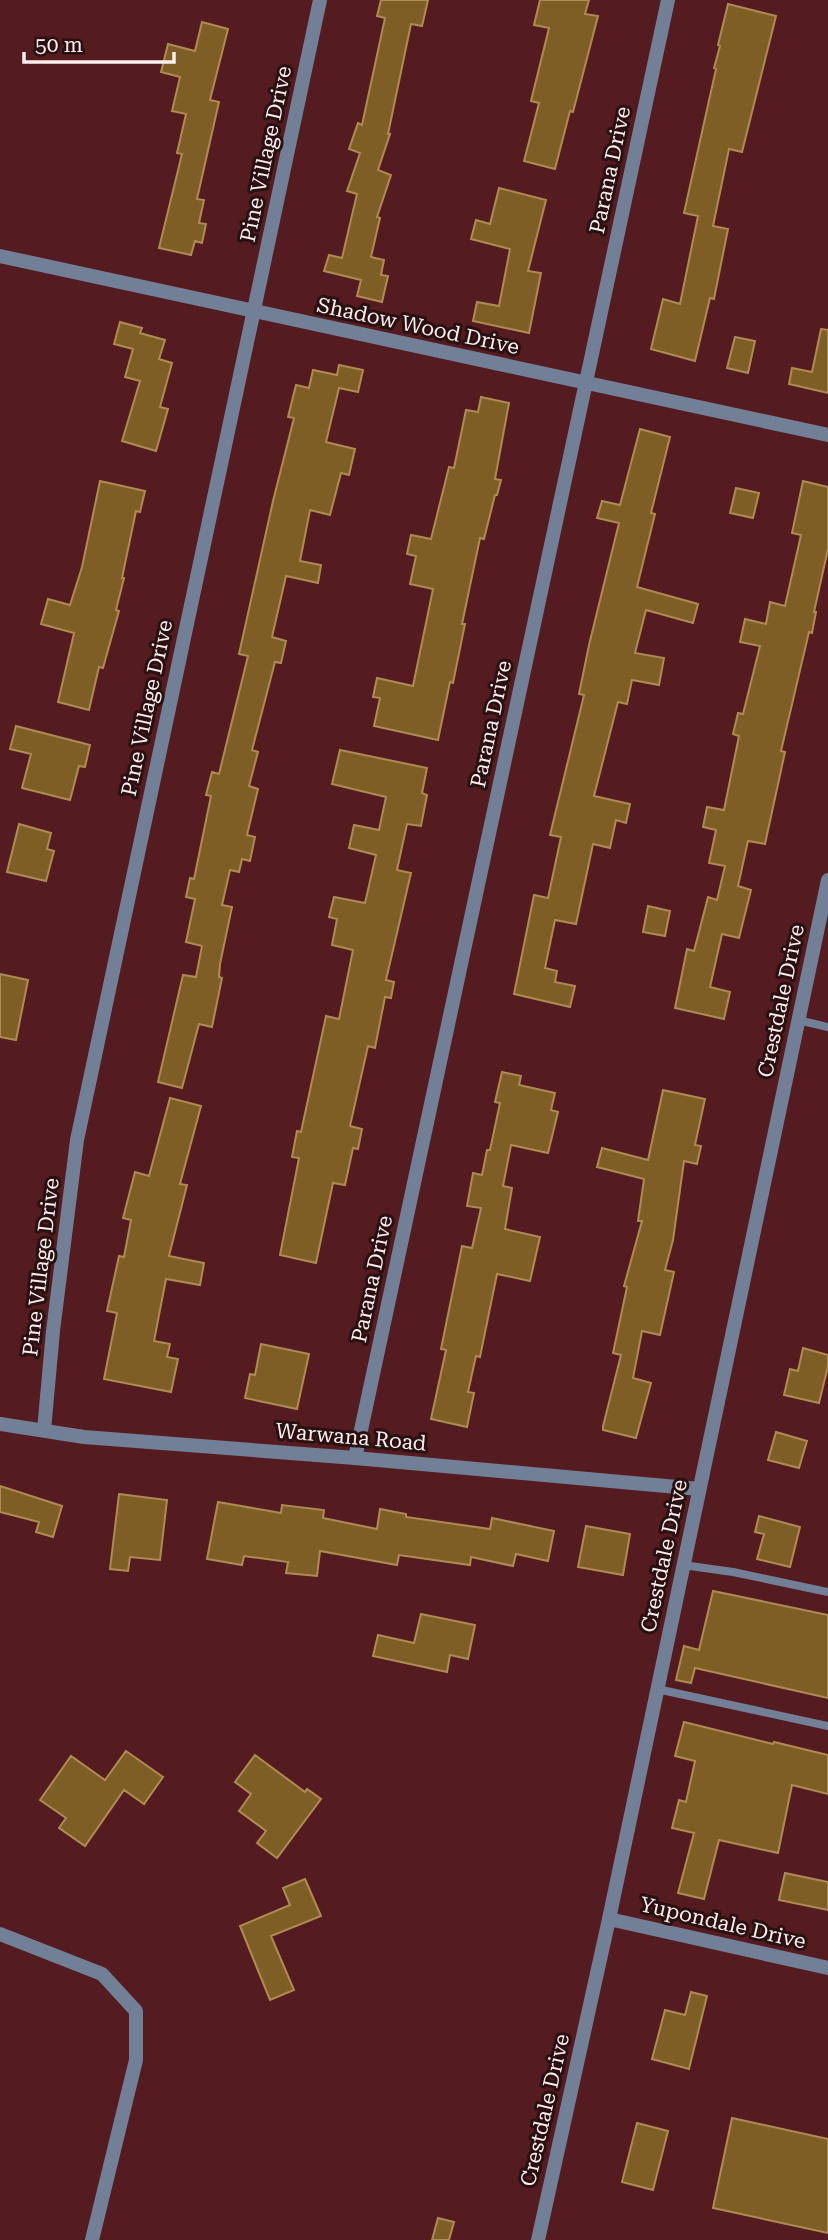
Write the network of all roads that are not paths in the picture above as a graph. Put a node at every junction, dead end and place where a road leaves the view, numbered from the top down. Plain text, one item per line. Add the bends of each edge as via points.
1 (320, 0) edge
2 (668, 0) edge
3 (0, 256) edge
4 (253, 311) junction
5 (586, 384) junction
6 (828, 435) edge
7 (828, 880) edge
8 (798, 1020) junction
9 (828, 1027) edge
10 (0, 1424) edge
11 (44, 1430) junction
12 (355, 1458) junction
13 (699, 1489) junction
14 (683, 1565) junction
15 (828, 1592) edge
16 (657, 1689) junction
17 (828, 1726) edge
18 (609, 1919) junction
19 (0, 1934) edge
20 (828, 1968) edge
21 (92, 2240) edge
22 (538, 2240) edge

1 - 4 street, Pine Village Drive
2 - 5 street, Parana Drive
3 - 4 street, Shadow Wood Drive
4 - 5 street, Shadow Wood Drive
4 - 11 street, Pine Village Drive via 77,1140
5 - 6 street, Shadow Wood Drive
5 - 12 street, Parana Drive
7 - 8 street, Crestdale Drive
8 - 9 lane
8 - 13 street, Crestdale Drive
10 - 11 street, Warwana Road
11 - 12 street, Warwana Road
12 - 13 street, Warwana Road
13 - 14 street, Crestdale Drive
14 - 15 lane
14 - 16 street, Crestdale Drive
16 - 17 lane
16 - 18 street, Crestdale Drive
18 - 20 street, Yupondale Drive
18 - 22 street, Crestdale Drive
19 - 21 street via 102,1974 136,2011 136,2060

